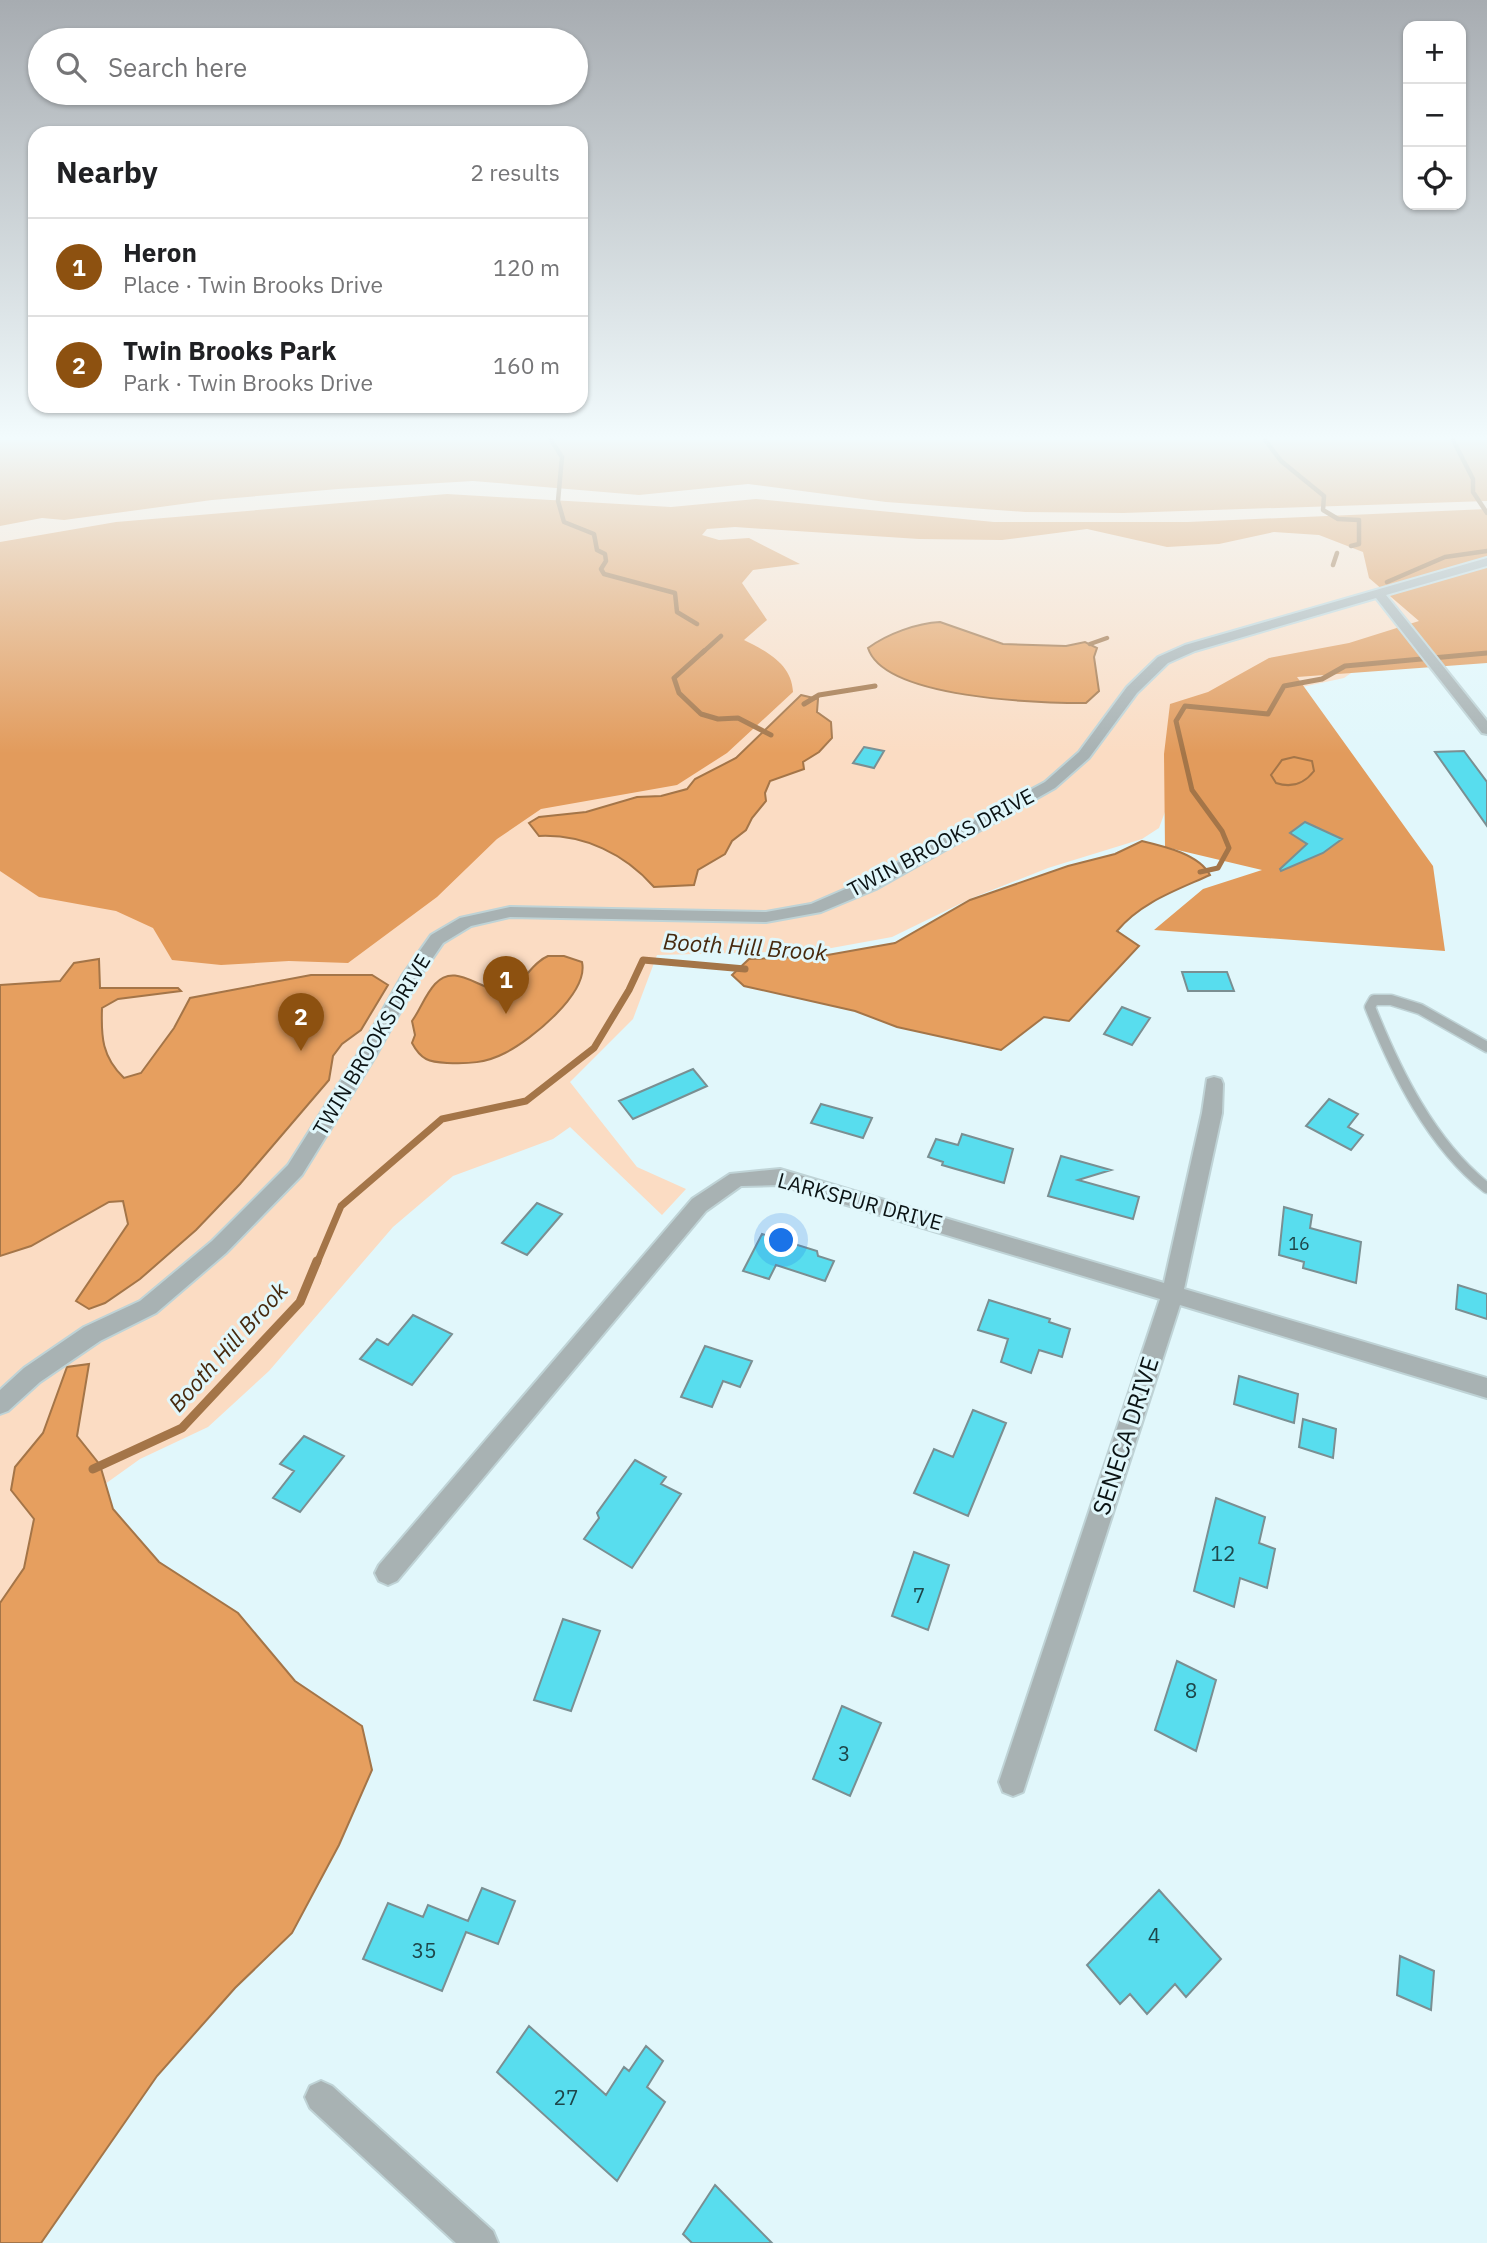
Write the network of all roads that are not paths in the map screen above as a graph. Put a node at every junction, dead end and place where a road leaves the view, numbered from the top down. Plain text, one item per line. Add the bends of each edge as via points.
1 (1487, 562) edge
2 (1380, 595) junction
3 (1487, 730) edge
4 (1487, 1047) edge
5 (1214, 1084) dead end
6 (1487, 1188) edge
7 (1173, 1292) junction
8 (1487, 1388) edge
9 (0, 1404) edge
10 (388, 1573) dead end
11 (1013, 1782) dead end
12 (321, 2096) dead end
13 (481, 2243) edge

1 - 2 street, TWIN BROOKS DRIVE
2 - 3 street
2 - 9 street, TWIN BROOKS DRIVE via 1214,641 1163,660 1132,690 1084,755 1051,785 870,886 815,908 766,917 510,912 466,922 438,939 411,976 295,1170 219,1247 148,1307 92,1334 32,1375
4 - 6 lane via 1407,1003 1374,1000 1370,1007 1392,1060 1418,1104 1462,1165
5 - 7 street, SENECA DRIVE via 1212,1113
7 - 8 street, LARKSPUR DRIVE
7 - 10 street, LARKSPUR DRIVE via 780,1177 737,1179 699,1205
7 - 11 street, SENECA DRIVE
12 - 13 street

